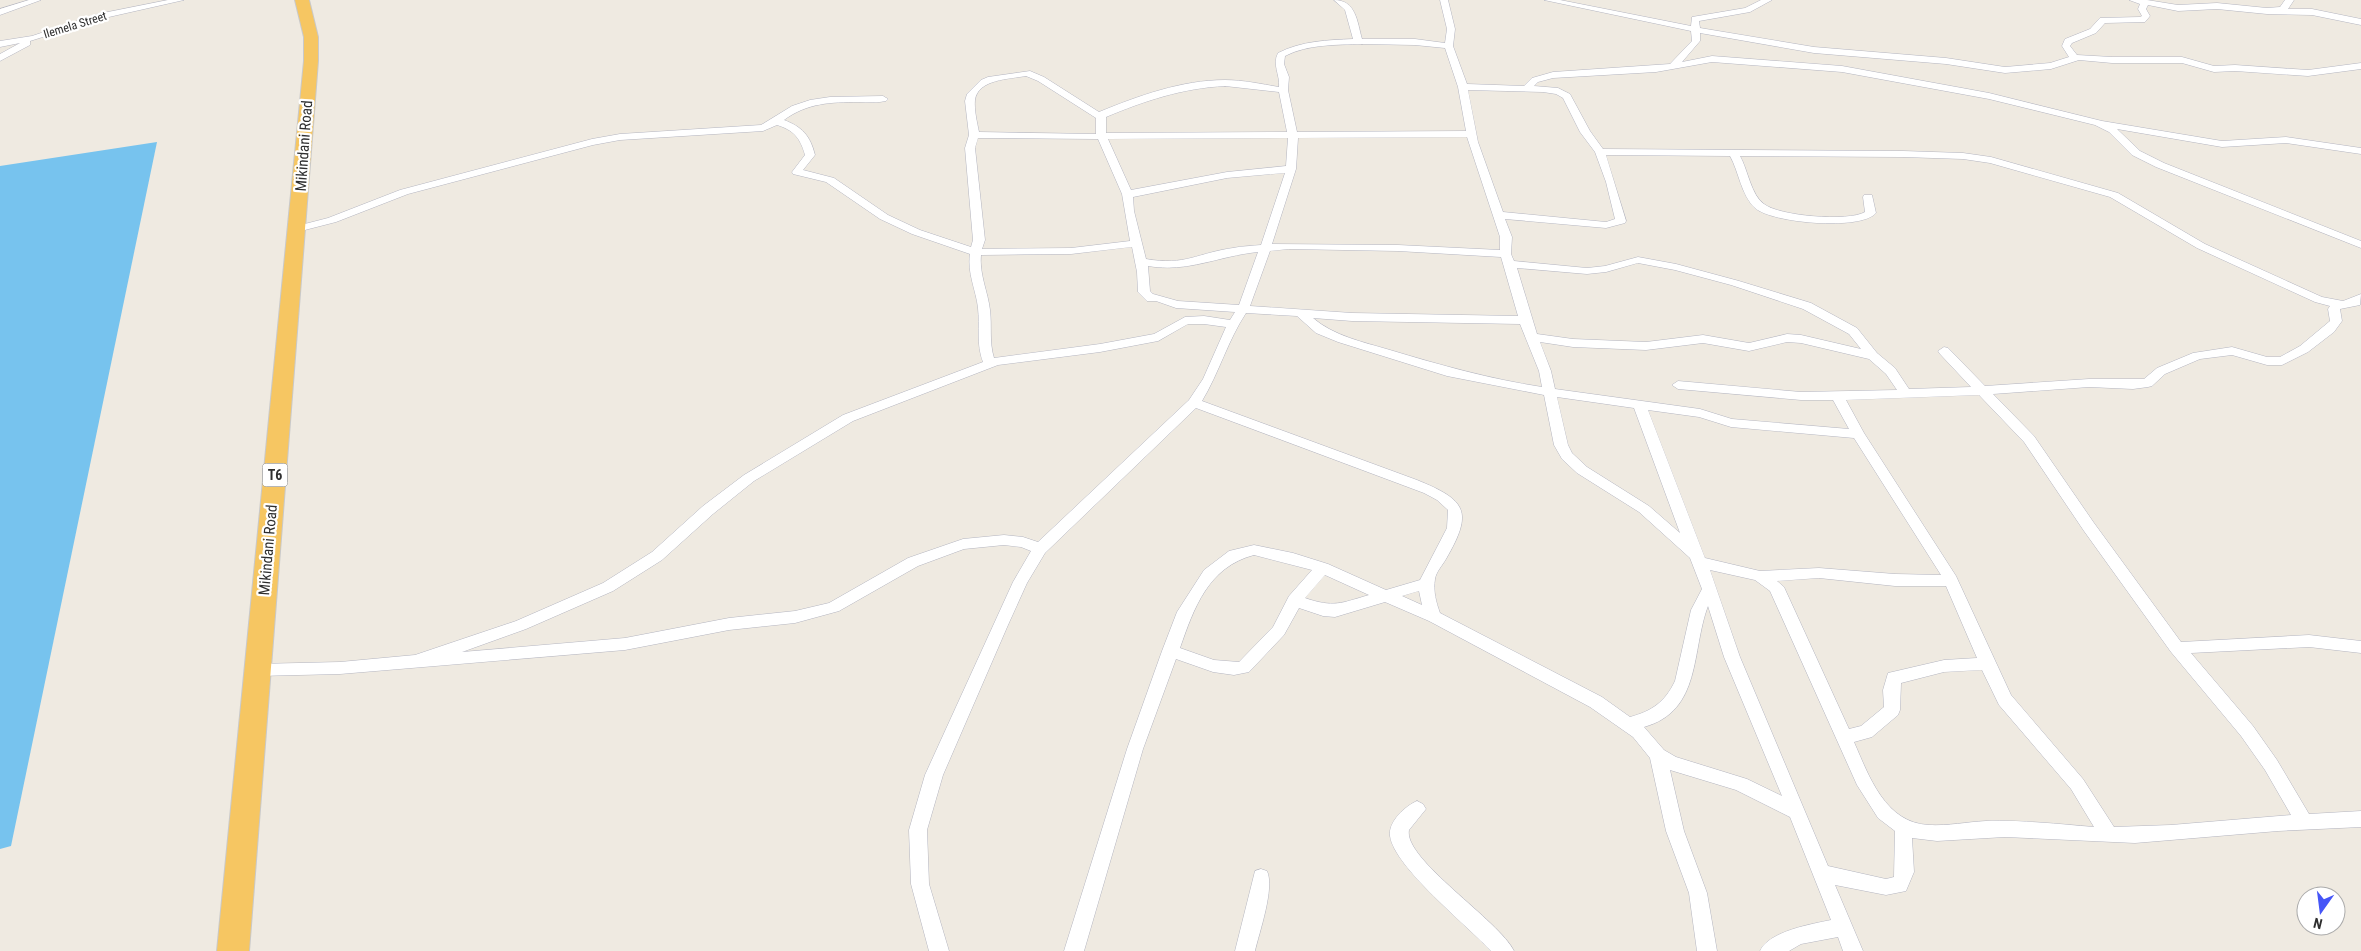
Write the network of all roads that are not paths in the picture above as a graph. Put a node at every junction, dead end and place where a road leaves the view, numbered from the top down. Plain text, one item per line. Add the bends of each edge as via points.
1 (37, 0) edge
2 (180, 0) edge
3 (302, 0) edge
4 (1338, 0) edge
5 (1444, 0) edge
6 (1548, 0) edge
7 (1768, 0) edge
8 (2133, 0) edge
9 (2274, 0) edge
10 (2145, 3) junction
11 (2159, 3) edge
12 (2285, 5) edge
13 (0, 12) edge
14 (2361, 22) edge
15 (1694, 29) junction
16 (34, 38) junction
17 (1358, 41) junction
18 (0, 44) edge
19 (1449, 46) junction
20 (2074, 57) junction
21 (0, 58) edge
22 (1674, 65) junction
23 (2361, 66) edge
24 (1463, 87) junction
25 (1526, 89) junction
26 (1282, 90) junction
27 (883, 99) dead end
28 (1100, 117) junction
29 (777, 122) junction
30 (2098, 123) junction
31 (1471, 134) junction
32 (974, 135) junction
33 (1293, 135) junction
34 (1102, 137) junction
35 (2361, 151) edge
36 (1600, 152) junction
37 (1734, 154) junction
38 (1291, 168) junction
39 (1128, 195) junction
40 (1868, 198) dead end
41 (1499, 216) junction
42 (297, 229) junction
43 (1138, 243) junction
44 (2361, 244) edge
45 (1264, 249) junction
46 (974, 252) junction
47 (1507, 259) junction
48 (1141, 262) junction
49 (2361, 298) edge
50 (2337, 305) junction
51 (1243, 309) junction
52 (1301, 314) junction
53 (1525, 320) junction
54 (1233, 324) junction
55 (1532, 337) junction
56 (1944, 351) dead end
57 (1873, 356) junction
58 (990, 363) junction
59 (1678, 385) dead end
60 (1984, 391) junction
61 (1549, 392) junction
62 (1906, 394) junction
63 (1837, 396) junction
64 (1194, 403) junction
65 (1640, 406) junction
66 (1858, 434) junction
67 (1040, 548) junction
68 (1698, 558) junction
69 (1323, 568) junction
70 (1759, 576) junction
71 (1951, 581) junction
72 (1426, 583) junction
73 (1710, 589) junction
74 (1384, 596) junction
75 (1294, 600) junction
76 (1434, 617) junction
77 (2361, 646) edge
78 (2177, 648) junction
79 (1170, 651) junction
80 (414, 662) junction
81 (1987, 664) junction
82 (257, 670) junction
83 (1629, 724) junction
84 (1845, 737) junction
85 (1658, 755) junction
86 (1417, 809) dead end
87 (1795, 811) junction
88 (2361, 820) edge
89 (2304, 823) junction
90 (1904, 827) junction
91 (2109, 835) junction
92 (1820, 873) junction
93 (1261, 877) dead end
94 (1842, 927) junction
95 (233, 951) edge
96 (939, 951) edge
97 (1074, 951) edge
98 (1245, 951) edge
99 (1504, 951) edge
100 (1708, 951) edge
101 (1770, 951) edge
102 (1852, 951) edge

1 - 13 street
2 - 16 street, Ilemela Street via 98,17
3 - 42 highway, Mikindani Road / T6 via 311,37 311,61
4 - 17 street via 1349,9
5 - 19 street via 1450,29
6 - 15 street
7 - 15 street via 1747,10 1700,17 1694,22
8 - 10 street
9 - 12 street
10 - 11 street
10 - 20 street via 2142,8 2146,16 2142,20 2103,20 2093,31 2068,41 2066,46
11 - 12 street via 2178,8
12 - 14 street
15 - 20 street via 1831,53 1938,60 2005,70 2052,66
15 - 22 street via 1694,44
16 - 18 street, Ilemela Street
16 - 21 street
17 - 19 street via 1426,42
17 - 26 street via 1285,50 1280,64 1284,77
19 - 24 street
20 - 23 street via 2182,60 2214,69 2308,73
22 - 25 street via 1553,76 1535,80
22 - 30 street via 1729,60 1851,70 1983,95
24 - 25 street
24 - 31 street
25 - 36 street via 1555,90 1567,96 1584,132
26 - 28 street via 1224,83 1195,86 1130,104
26 - 33 street
27 - 29 street via 815,102 794,108
28 - 32 street via 1041,79 1022,73 988,80 972,94
28 - 34 street
29 - 42 street via 763,128 620,136 592,142 404,192 332,220
29 - 46 street via 796,128 794,130 800,132 807,144 810,155 797,172 830,180 884,217
30 - 35 street via 2222,144 2280,140
30 - 44 street via 2112,130 2136,153 2160,165
31 - 33 street
31 - 41 street
32 - 34 street
32 - 46 street via 970,148 979,240
33 - 34 street
33 - 38 street
34 - 39 street
36 - 37 street
36 - 41 street via 1620,222 1606,225
37 - 40 street via 1758,206 1768,212 1822,219 1863,219 1871,213
37 - 50 street via 1904,154 1991,160 2114,195 2200,246
38 - 39 street via 1227,175 1139,190
38 - 45 street
39 - 43 street via 1128,210
41 - 47 street via 1507,244
42 - 82 highway, Mikindani Road / T6
43 - 46 street via 1062,252
43 - 48 street
45 - 47 street via 1289,246 1398,248
45 - 48 street via 1220,254 1176,266
45 - 51 street
46 - 58 street via 983,306 984,347
47 - 53 street
47 - 57 street via 1587,271 1642,260 1676,267 1807,306 1854,332
48 - 51 street via 1144,292 1151,299 1156,297 1176,304
49 - 50 street
50 - 60 street via 2334,309 2336,321 2330,329 2293,357 2282,361 2220,352 2189,358 2140,385 2090,383
51 - 52 street
51 - 54 street
52 - 53 street
52 - 61 street via 1312,325 1331,335 1410,362
53 - 55 street
54 - 58 street via 1185,321 1158,338
54 - 64 street via 1209,379
55 - 57 street via 1573,343 1646,346 1703,339 1749,347 1794,338
55 - 61 street
56 - 60 street
57 - 62 street via 1890,371
58 - 80 street via 840,423 749,478 657,556 608,587 521,625
59 - 63 street
60 - 62 street
60 - 78 street via 2037,450
61 - 65 street
61 - 68 street via 1558,434 1567,456 1582,470 1644,509
62 - 63 street
63 - 66 street
64 - 67 street
64 - 72 street via 1412,483 1445,500 1456,510 1456,521
65 - 66 street via 1700,413 1731,423
65 - 68 street
66 - 71 street
67 - 80 street via 1004,540 963,544 913,562 834,607 795,617 729,624 625,644
67 - 96 street via 1020,582 984,660 924,802 917,857 920,884
68 - 70 street
68 - 73 street
69 - 74 street
69 - 75 street
69 - 79 street via 1266,551 1234,555 1209,574 1199,587
70 - 71 street via 1819,573
70 - 84 street via 1776,587
71 - 81 street
72 - 74 street
72 - 76 street via 1427,600
73 - 83 street via 1699,609 1676,698 1655,717
73 - 87 street via 1732,657
74 - 75 street via 1335,611
74 - 76 street
75 - 79 street via 1279,631 1243,668 1213,666
76 - 83 street via 1587,697
77 - 78 street via 2309,640
78 - 89 street via 2247,731
79 - 97 street via 1132,758
80 - 82 street
81 - 84 street via 1944,666 1894,678 1892,710 1866,732
81 - 91 street via 2005,700 2077,784
82 - 95 highway, Mikindani Road / T6
83 - 85 street
84 - 90 street via 1858,771 1879,810
85 - 87 street via 1671,763 1740,784
85 - 100 street via 1675,831 1698,892
86 - 99 street via 1401,826 1399,838 1404,849 1415,864
87 - 92 street
88 - 89 street
89 - 91 street
90 - 91 street via 1928,834 1988,828
90 - 92 street via 1902,841 1906,873 1900,885 1886,887
92 - 94 street
93 - 98 street
94 - 101 street via 1798,936
94 - 102 street

